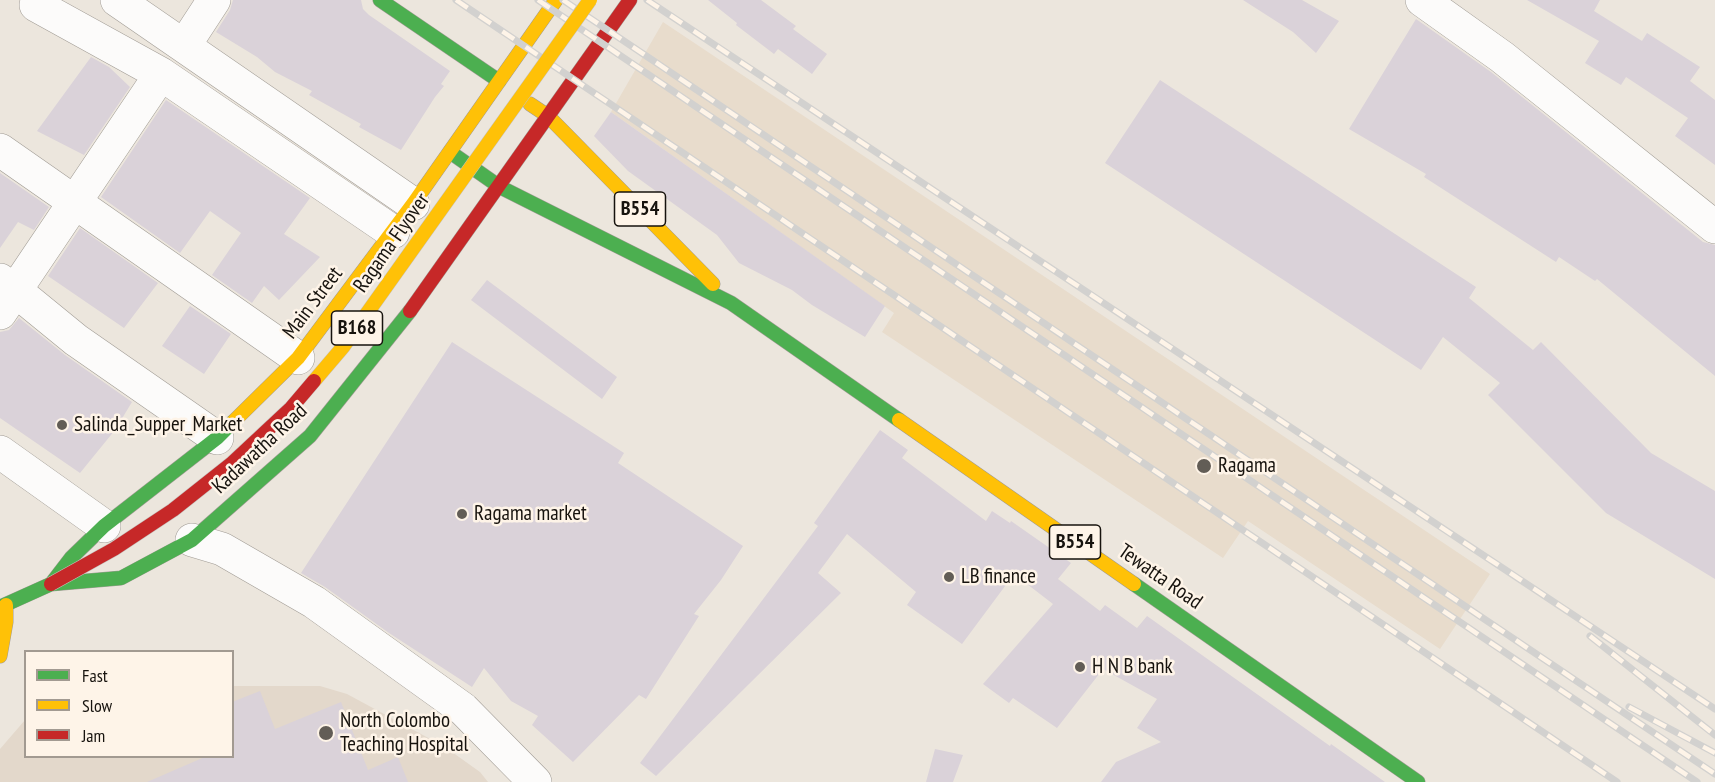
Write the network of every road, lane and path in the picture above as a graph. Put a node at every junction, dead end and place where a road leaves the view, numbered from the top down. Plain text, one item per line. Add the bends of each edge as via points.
1 (117, 0) edge
2 (214, 0) edge
3 (380, 0) edge
4 (556, 0) edge
5 (590, 0) edge
6 (630, 0) edge
7 (1422, 0) edge
8 (36, 5) dead end
9 (184, 46) junction
10 (161, 74) junction
11 (499, 81) junction
12 (548, 116) junction
13 (0, 150) edge
14 (450, 152) junction
15 (500, 187) junction
16 (76, 203) junction
17 (413, 204) junction
18 (1715, 227) edge
19 (393, 232) junction
20 (5, 295) edge
21 (731, 303) junction
22 (298, 358) junction
23 (217, 438) junction
24 (0, 452) edge
25 (104, 526) junction
26 (192, 540) junction
27 (51, 584) junction
28 (3, 606) edge
29 (0, 656) edge
30 (535, 782) edge
31 (1418, 782) edge

1 - 9 street
2 - 9 street
3 - 11 main road, Tewatta Road
4 - 11 main road, Main Street / B168
5 - 27 main road, Ragama Flyover / B168, bridge via 344,347 291,408 231,464 173,510
6 - 12 main road, B168
7 - 18 street via 1502,57
8 - 10 street
9 - 17 street
10 - 16 street
10 - 19 street
11 - 12 main road, Tewatta Road
11 - 14 main road, Main Street / B168
12 - 15 main road, Kadawatha Road / B168
12 - 21 main road, Tewatta Road / B554
13 - 16 street
14 - 15 main road, Tewatta Road
14 - 17 main road, Main Street / B168
15 - 21 main road, Tewatta Road / B554
15 - 26 main road, Kadawatha Road / B168 via 418,302 310,436
16 - 20 street
16 - 22 street
17 - 19 main road, Main Street / B168
19 - 22 main road, Main Street / B168
20 - 23 street
21 - 31 main road, Tewatta Road / B554
22 - 23 main road, Main Street / B168
23 - 25 main road, Main Street / B168
24 - 25 street
25 - 27 main road, Main Street / B168 via 70,558
26 - 27 main road, Kadawatha Road / B168 via 121,578
26 - 30 street via 222,549 314,602 463,709
27 - 28 main road, B168
28 - 29 main road via 6,622

